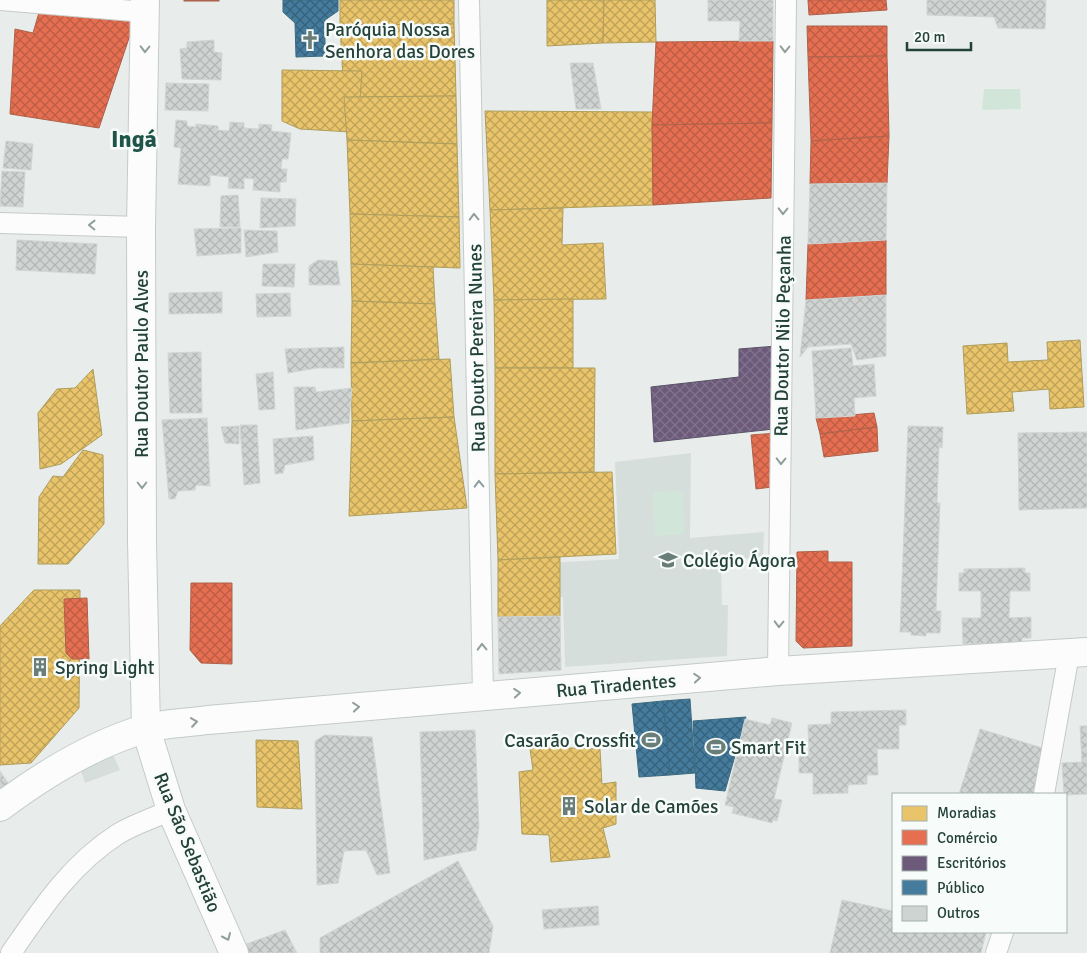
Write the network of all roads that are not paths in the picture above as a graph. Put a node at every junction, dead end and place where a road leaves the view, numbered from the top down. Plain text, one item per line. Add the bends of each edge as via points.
1 (0, 0) edge
2 (469, 0) edge
3 (786, 0) edge
4 (145, 6) edge
5 (0, 223) edge
6 (141, 227) junction
7 (1078, 653) edge
8 (778, 671) junction
9 (484, 696) junction
10 (146, 729) junction
11 (1044, 793) edge
12 (0, 807) edge
13 (170, 810) junction
14 (1003, 933) edge
15 (11, 953) edge
16 (234, 953) edge
17 (996, 953) edge

1 - 4 street
9 -> 2 street, Rua Doutor Pereira Nunes
3 -> 8 street, Rua Doutor Nilo Peçanha
4 -> 6 main road, Rua Doutor Paulo Alves
6 -> 5 street
6 -> 10 main road, Rua Doutor Paulo Alves
7 - 8 main road, Rua Tiradentes
7 - 11 street
9 -> 8 main road, Rua Tiradentes
10 -> 9 main road, Rua Tiradentes via 208,720
10 - 12 main road, Rua Tiradentes via 100,745 44,775
10 - 13 main road, Rua São Sebastião
13 - 15 street via 119,833 95,851 55,890
13 -> 16 main road, Rua São Sebastião
14 - 17 street

